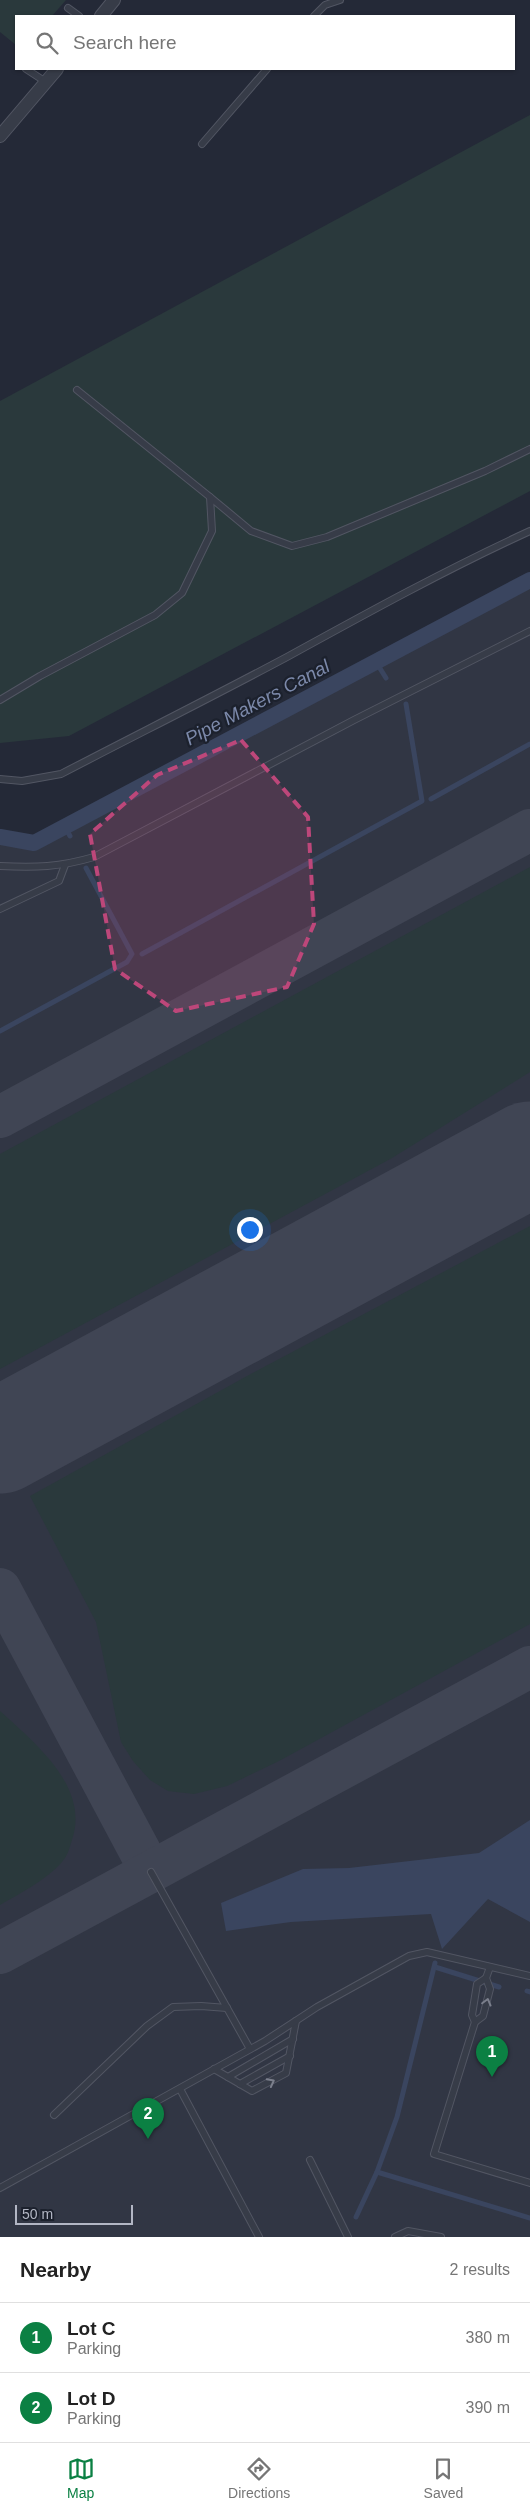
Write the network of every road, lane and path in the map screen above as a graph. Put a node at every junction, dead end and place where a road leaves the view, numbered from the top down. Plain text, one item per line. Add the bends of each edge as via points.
1 (114, 0) edge
2 (340, 0) edge
3 (68, 8) dead end
4 (78, 15) edge
5 (102, 15) edge
6 (315, 15) edge
7 (28, 70) edge
8 (56, 70) edge
9 (266, 70) edge
10 (46, 82) junction
11 (0, 136) edge
12 (202, 144) dead end
13 (77, 390) dead end
14 (530, 450) edge
15 (210, 496) junction
16 (530, 531) edge
17 (530, 631) edge
18 (0, 700) edge
19 (0, 779) edge
20 (65, 865) junction
21 (0, 866) edge
22 (0, 909) edge
23 (151, 1872) dead end
24 (490, 1967) junction
25 (530, 1976) edge
26 (486, 1978) junction
27 (227, 2008) junction
28 (296, 2022) junction
29 (475, 2022) junction
30 (293, 2039) junction
31 (250, 2049) junction
32 (290, 2056) junction
33 (214, 2069) junction
34 (228, 2077) junction
35 (240, 2084) junction
36 (180, 2089) junction
37 (54, 2116) dead end
38 (310, 2160) dead end
39 (530, 2184) edge
40 (0, 2188) edge
41 (259, 2237) edge
42 (348, 2237) edge
43 (395, 2237) edge
44 (441, 2237) edge

1 - 5 street
2 - 6 lane via 325,5
3 - 4 lane
7 - 10 lane
8 - 10 street
9 - 12 lane
10 - 11 street
13 - 15 lane
14 - 15 lane via 328,537 292,546 251,531
15 - 18 lane via 212,531 182,592 155,615
16 - 19 lane via 375,607 61,774 22,781
17 - 20 lane via 94,857
20 - 21 lane via 42,868
20 - 22 lane via 59,881
23 - 27 lane
24 - 25 lane
24 - 26 lane
24 - 28 lane via 426,1952 408,1956
29 -> 26 lane via 483,2016 490,1989
26 - 29 lane via 477,1984 472,2015
27 - 31 lane
27 - 37 lane via 173,2007 147,2026
28 - 30 lane
28 - 31 lane
29 - 39 lane via 434,2154
30 - 32 lane
30 - 34 lane
31 - 33 lane
32 - 35 lane
35 -> 32 lane via 252,2091 271,2082 286,2073
33 - 34 lane
33 - 36 lane
34 - 35 lane
36 - 40 lane
36 - 41 lane
38 - 42 lane
43 - 44 lane via 408,2231

